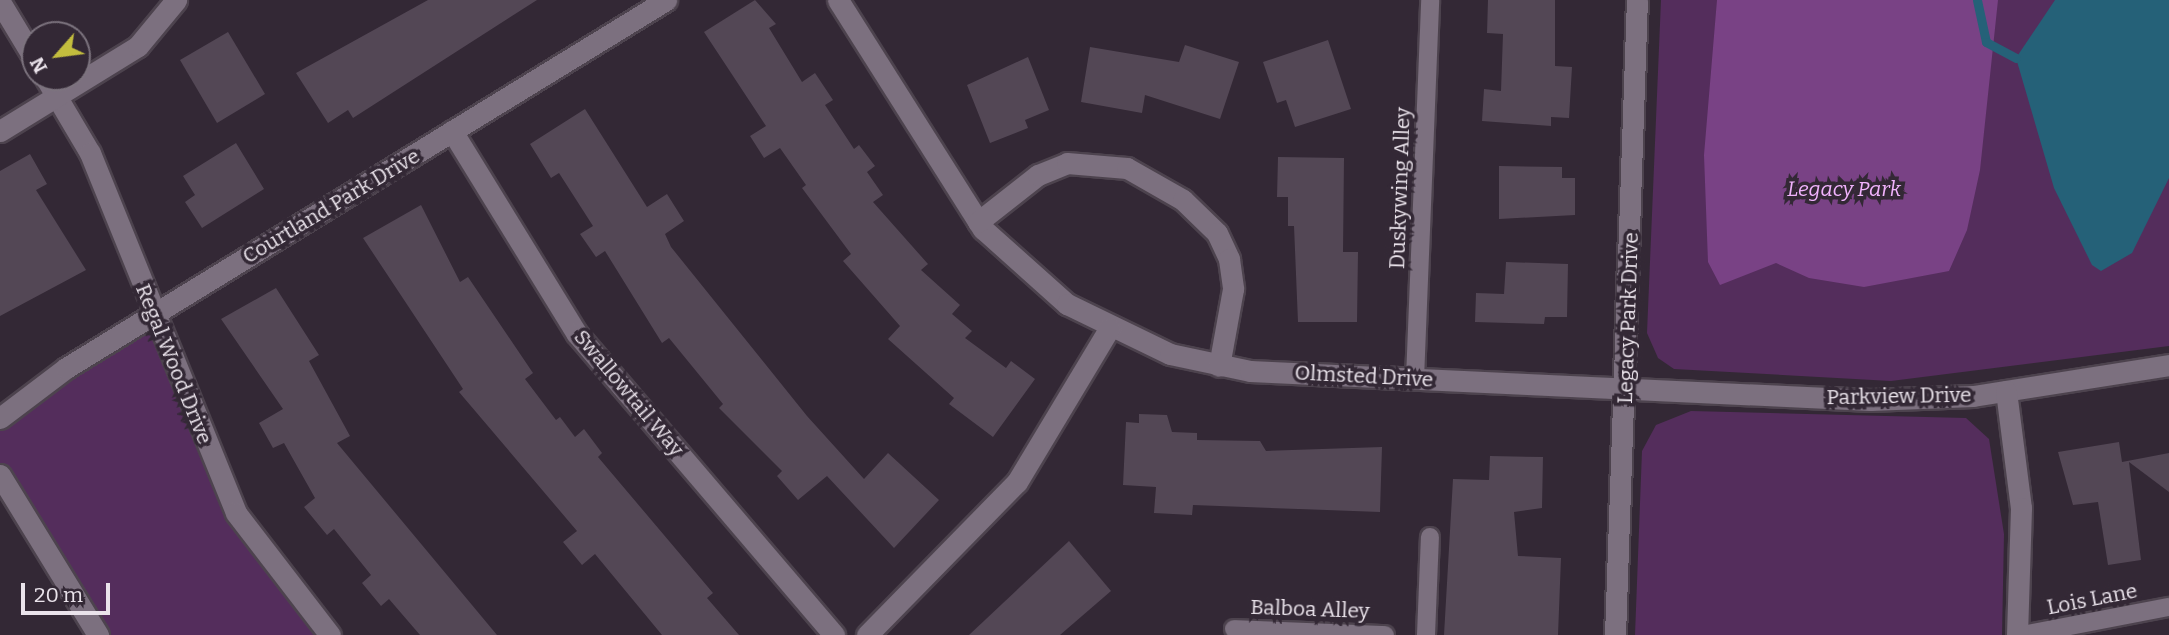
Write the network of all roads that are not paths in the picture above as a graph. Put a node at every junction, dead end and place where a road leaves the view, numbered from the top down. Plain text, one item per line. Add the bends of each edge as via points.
1 (176, 0) edge
2 (666, 0) edge
3 (838, 0) edge
4 (1430, 0) edge
5 (1637, 0) edge
6 (0, 2) edge
7 (21, 37) edge
8 (53, 91) edge
9 (57, 97) junction
10 (0, 131) edge
11 (452, 131) junction
12 (978, 222) junction
13 (155, 314) junction
14 (1109, 329) junction
15 (2169, 365) edge
16 (1219, 366) junction
17 (1415, 379) junction
18 (1626, 387) junction
19 (2006, 391) junction
20 (0, 418) edge
21 (0, 475) edge
22 (1430, 537) dead end
23 (2169, 607) edge
24 (1234, 629) dead end
25 (98, 635) edge
26 (330, 635) edge
27 (834, 635) edge
28 (867, 635) edge
29 (1385, 635) edge
30 (1426, 635) edge
31 (1615, 635) edge
32 (2017, 635) edge
33 (2023, 635) edge

1 - 9 street via 138,46
2 - 11 street, Courtland Park Drive
3 - 12 street, Olmsted Drive
4 - 17 lane, Duskywing Alley
5 - 18 street, Legacy Park Drive
6 - 7 street
8 - 9 street, Regal Wood Drive
9 - 10 street
9 - 13 street, Regal Wood Drive via 90,153
11 - 13 street, Courtland Park Drive
11 - 27 street, Swallowtail Way via 577,334
12 - 14 street, Olmsted Drive via 1021,269
12 - 16 street via 1038,175 1067,163 1127,168 1183,200 1217,233 1229,259 1233,289
13 - 20 street, Courtland Park Drive
13 - 26 street, Regal Wood Drive via 236,513
14 - 16 street, Olmsted Drive
14 - 28 street via 1017,482
15 - 19 street, Parkview Drive
16 - 17 street, Olmsted Drive
17 - 18 street, Olmsted Drive
18 - 19 street, Parkview Drive via 1870,400
18 - 31 street, Legacy Park Drive
19 - 32 street via 2021,508
21 - 25 street
22 - 30 lane
23 - 33 lane, Lois Lane
24 - 29 lane, Balboa Alley

